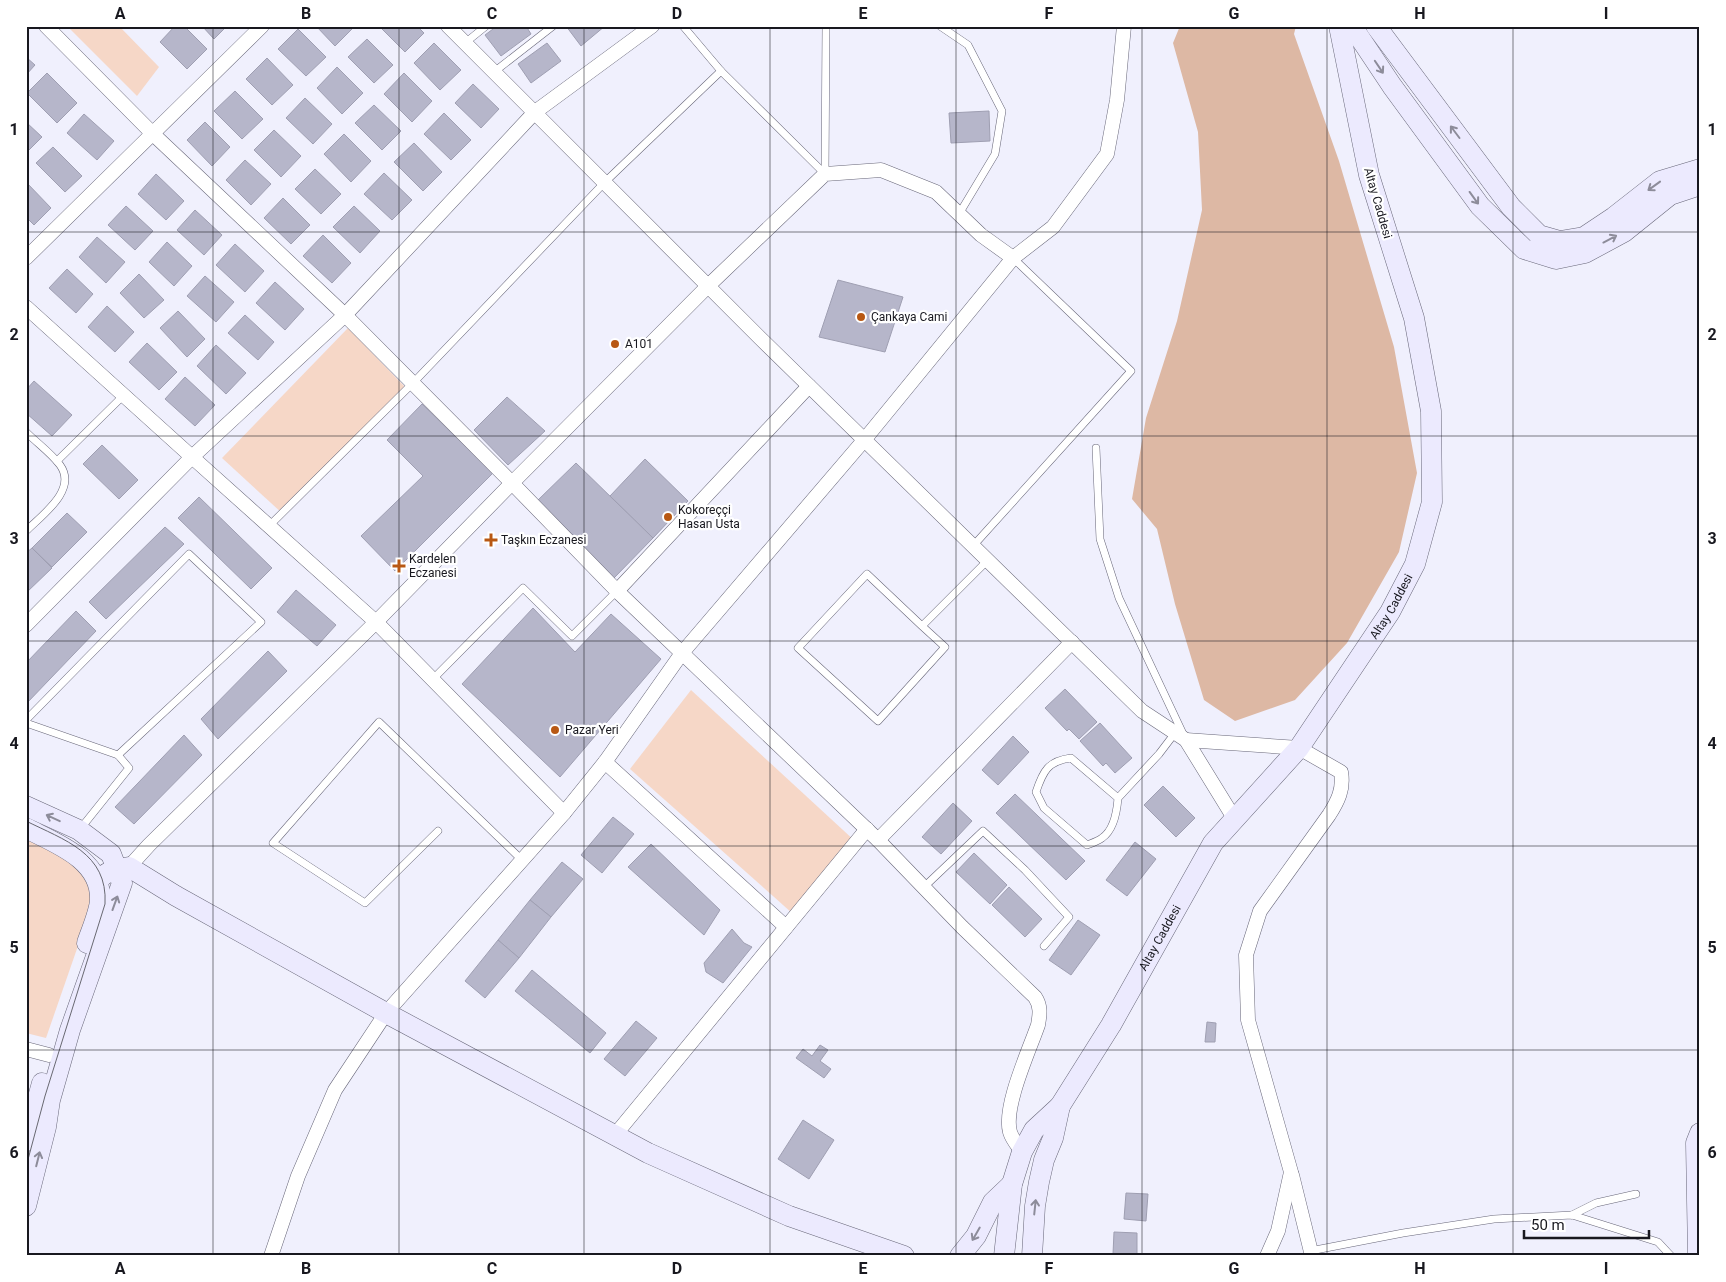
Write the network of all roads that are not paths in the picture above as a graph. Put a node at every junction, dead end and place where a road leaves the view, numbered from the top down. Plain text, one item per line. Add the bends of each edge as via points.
1 (46, 26) edge
2 (262, 26) edge
3 (448, 26) edge
4 (486, 26) edge
5 (553, 26) edge
6 (652, 26) edge
7 (683, 26) edge
8 (826, 26) edge
9 (940, 26) edge
10 (1124, 26) edge
11 (1339, 26) edge
12 (1352, 26) edge
13 (1376, 26) edge
14 (465, 43) junction
15 (721, 71) junction
16 (494, 72) junction
17 (535, 112) junction
18 (153, 134) junction
19 (1700, 169) edge
20 (825, 174) junction
21 (604, 182) junction
22 (1700, 185) edge
23 (959, 214) junction
24 (26, 258) edge
25 (1014, 258) junction
26 (708, 286) junction
27 (26, 307) edge
28 (344, 315) junction
29 (413, 383) junction
30 (810, 386) junction
31 (124, 395) junction
32 (26, 432) edge
33 (865, 439) junction
34 (1096, 448) dead end
35 (192, 457) junction
36 (57, 461) junction
37 (512, 482) junction
38 (269, 526) junction
39 (26, 531) edge
40 (973, 546) junction
41 (988, 560) junction
42 (617, 591) junction
43 (376, 622) junction
44 (26, 625) edge
45 (922, 626) junction
46 (1072, 642) junction
47 (682, 653) junction
48 (433, 679) junction
49 (26, 722) edge
50 (1181, 736) junction
51 (1299, 748) junction
52 (118, 755) junction
53 (605, 762) junction
54 (1118, 798) junction
55 (26, 806) edge
56 (564, 813) junction
57 (1234, 818) junction
58 (26, 828) edge
59 (867, 829) junction
60 (79, 830) junction
61 (438, 831) dead end
62 (878, 840) junction
63 (522, 860) junction
64 (123, 868) junction
65 (98, 881) junction
66 (924, 887) junction
67 (786, 928) junction
68 (1044, 946) dead end
69 (386, 1013) junction
70 (26, 1050) edge
71 (49, 1055) junction
72 (1060, 1106) junction
73 (1700, 1133) edge
74 (615, 1135) junction
75 (26, 1141) edge
76 (1022, 1152) junction
77 (1291, 1172) junction
78 (1012, 1184) junction
79 (1636, 1194) dead end
80 (26, 1206) edge
81 (1572, 1215) junction
82 (1311, 1254) edge
83 (271, 1256) edge
84 (904, 1256) edge
85 (960, 1256) edge
86 (1004, 1256) edge
87 (1032, 1256) edge
88 (1266, 1256) edge
89 (1671, 1256) edge
90 (1698, 1256) edge

1 - 18 street
2 - 18 street
3 - 14 street
4 - 14 lane
5 - 16 lane
6 - 17 street
7 - 15 lane
8 - 20 lane
9 - 23 lane via 968,45 1002,111 995,154
10 - 25 street via 1117,100 1107,154 1053,227
11 - 51 main road, Altay Caddesi via 1369,175 1414,318 1432,411 1432,502 1415,564 1390,612
12 -> 22 main road via 1480,206 1524,248 1556,258 1585,253 1624,232 1670,196
19 -> 13 main road via 1660,181 1584,237 1560,242 1538,235 1511,207
14 - 16 street
15 - 20 lane
15 - 21 lane
16 - 17 street
17 - 21 street
17 - 28 street
18 - 24 street
18 - 28 street
20 - 23 street via 881,170 936,192
20 - 26 street
21 - 26 street
21 - 29 lane
23 - 25 street via 981,235
25 - 33 street
25 - 40 lane via 1131,371
26 - 30 street
26 - 37 street
27 - 31 street
28 - 29 street
28 - 35 street
29 - 37 street
29 - 38 lane
30 - 33 street
30 - 42 street
31 - 35 street
31 - 36 lane
32 - 36 lane
33 - 40 street
33 - 47 street
34 - 50 lane via 1100,539 1119,598
35 - 38 street
35 - 44 street
36 - 39 lane via 64,472 63,492
37 - 42 street
37 - 43 street
38 - 43 street
40 - 41 street
41 - 45 lane
41 - 46 street
42 - 47 street
42 - 48 lane via 572,636 523,588
43 - 48 street
43 - 64 street
45 - 45 lane via 867,574 798,648 878,721 945,647
46 - 50 street via 1142,711
46 - 62 street
47 - 53 street
47 - 59 street
48 - 56 street
49 - 52 lane
49 - 52 lane via 189,554 260,622
50 - 51 street
50 - 54 lane via 1159,754
50 - 57 street
51 - 57 main road, Altay Caddesi
51 - 77 street via 1341,772 1343,781 1339,798 1260,911 1246,955 1248,1020
52 - 60 lane via 129,768
53 - 56 street
53 - 67 street
54 - 54 lane via 1071,758 1059,760 1042,773 1036,792 1044,808 1087,845 1103,838 1114,821
60 -> 55 main road
56 - 63 street
57 - 72 main road, Altay Caddesi via 1214,843 1111,1025
58 - 65 main road via 70,850 91,868
59 - 62 street
59 - 67 street
60 - 64 main road via 111,854
61 - 63 lane via 365,903 273,844 379,722
62 - 66 street
63 - 69 street
64 - 65 main road via 102,876
64 - 69 main road
80 -> 64 main road via 70,1030 122,883
65 - 71 main road via 100,900
66 - 68 lane via 983,831 1069,918
66 - 76 street via 1039,1004 1038,1025 1010,1104 1008,1120
67 - 74 street
69 - 74 main road
69 - 83 street via 335,1090 298,1176
70 - 71 street
71 - 75 main road
72 - 76 main road, Altay Caddesi via 1034,1130
87 -> 72 main road, Altay Caddesi via 1039,1182
73 - 90 main road via 1696,1144
74 - 84 main road via 789,1216
76 - 78 main road, Altay Caddesi
77 - 82 street
77 - 88 street via 1278,1231
78 -> 85 main road via 993,1202 976,1236
78 - 86 main road, Altay Caddesi
79 - 81 lane via 1596,1203
81 - 82 lane via 1494,1220 1403,1234
81 - 89 lane via 1658,1242

